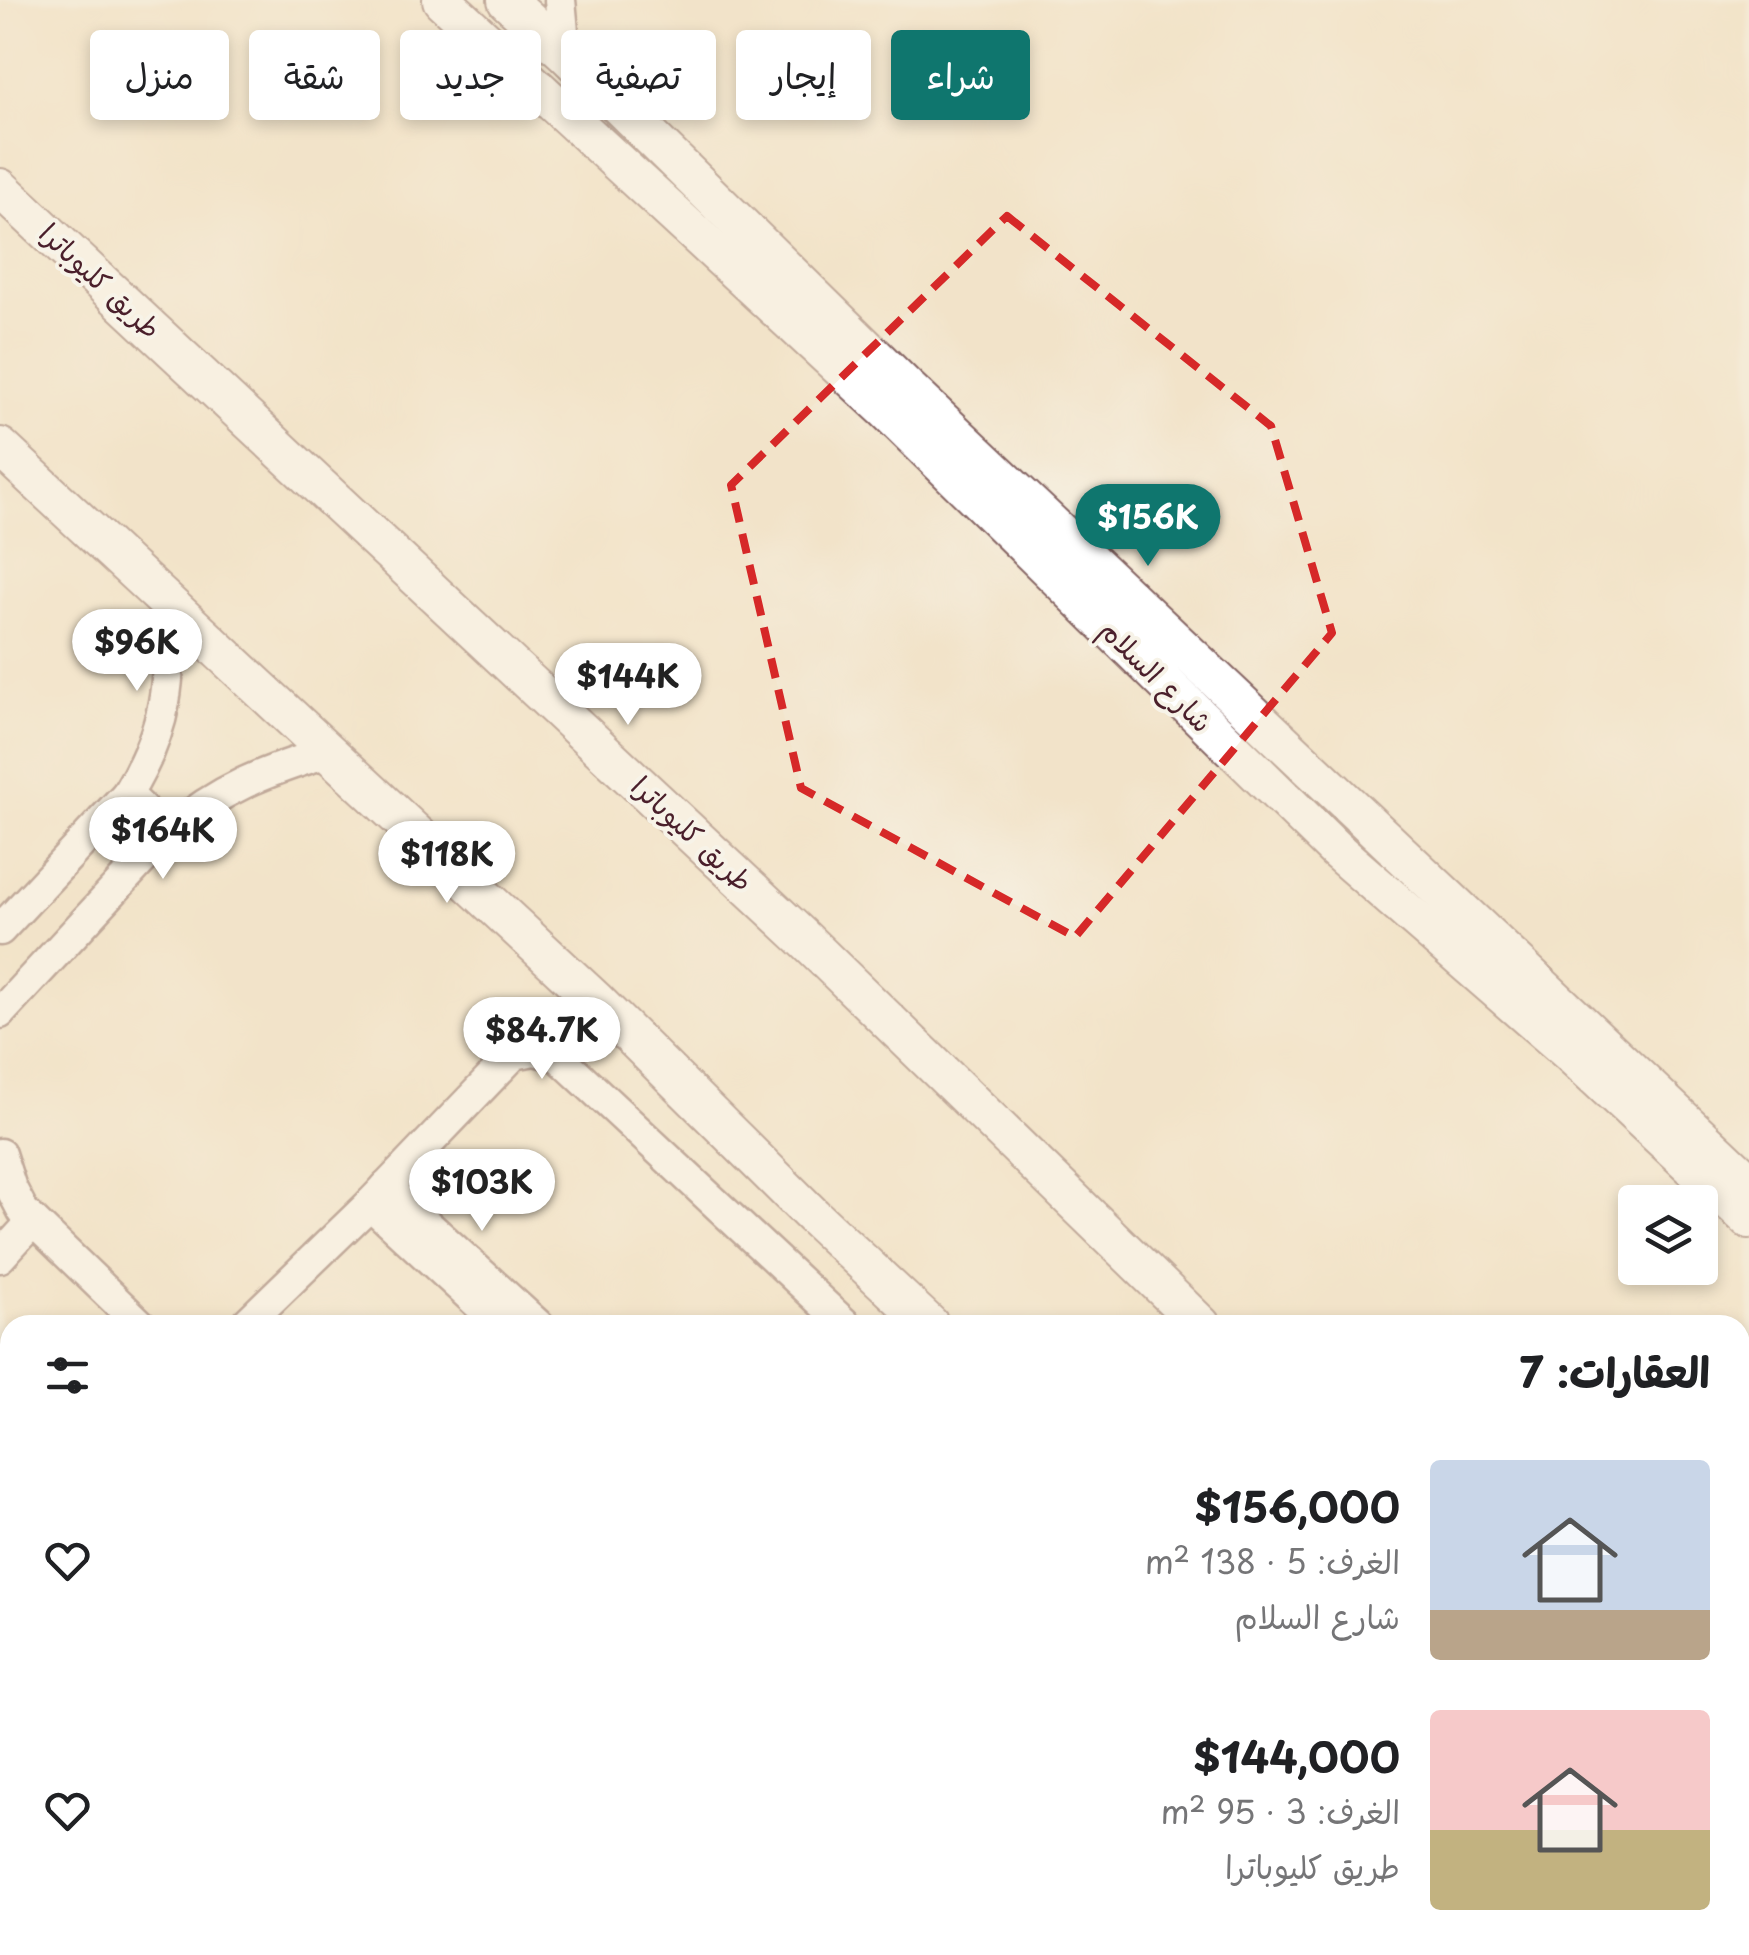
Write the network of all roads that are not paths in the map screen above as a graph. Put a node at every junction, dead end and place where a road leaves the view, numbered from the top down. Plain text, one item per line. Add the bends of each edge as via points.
1 (442, 0) edge
2 (507, 0) edge
3 (560, 0) edge
4 (563, 30) edge
5 (561, 49) edge
6 (629, 120) edge
7 (0, 188) edge
8 (895, 397) junction
9 (0, 447) edge
10 (169, 602) junction
11 (331, 751) junction
12 (127, 794) junction
13 (167, 833) junction
14 (5, 916) edge
15 (0, 1013) edge
16 (0, 1154) edge
17 (1749, 1182) edge
18 (378, 1196) junction
19 (17, 1213) edge
20 (1749, 1219) edge
21 (0, 1257) edge
22 (130, 1315) edge
23 (254, 1315) edge
24 (511, 1315) edge
25 (835, 1315) edge
26 (919, 1315) edge
27 (1191, 1315) edge

1 - 8 main road, شارع السلام
2 - 5 main road, شارع السلام
3 - 4 street
6 - 8 main road, شارع السلام
7 - 27 main road, طريق كليوباترا via 801,936
8 - 17 main road, شارع السلام
8 - 20 main road, شارع السلام via 1336,849
9 - 10 main road
10 - 11 main road
10 - 12 street via 163,718
11 - 13 street via 240,782
11 - 26 main road
12 - 13 street
12 - 14 street
13 - 15 street
16 - 19 street
18 - 23 street
18 - 24 street
18 - 25 street via 514,1054 550,1052
19 - 21 street
19 - 22 street

